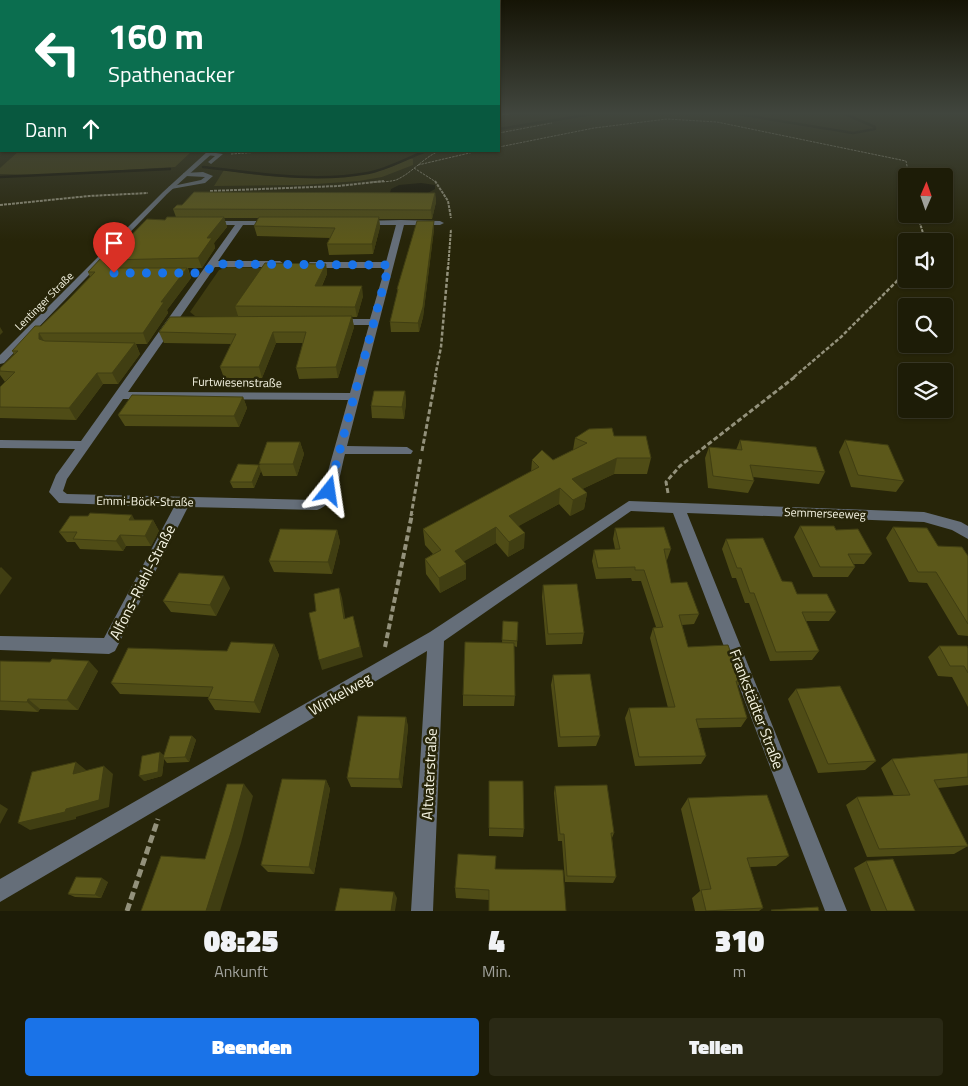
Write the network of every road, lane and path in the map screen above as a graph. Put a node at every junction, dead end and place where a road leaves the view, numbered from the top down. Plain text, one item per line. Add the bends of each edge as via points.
1 (206, 157) edge
2 (217, 157) edge
3 (427, 157) edge
4 (456, 157) edge
5 (884, 157) edge
6 (212, 162) dead end
7 (415, 167) junction
8 (907, 168) edge
9 (186, 174) junction
10 (168, 190) junction
11 (207, 191) edge
12 (0, 206) edge
13 (203, 222) edge
14 (351, 222) edge
15 (401, 222) junction
16 (241, 223) junction
17 (281, 223) edge
18 (440, 223) dead end
19 (213, 264) junction
20 (291, 264) edge
21 (301, 264) edge
22 (389, 265) junction
23 (898, 280) edge
24 (326, 322) edge
25 (374, 322) junction
26 (0, 361) edge
27 (120, 395) junction
28 (354, 397) junction
29 (0, 444) edge
30 (84, 445) junction
31 (340, 450) junction
32 (407, 450) dead end
33 (184, 502) junction
34 (674, 507) junction
35 (968, 533) edge
36 (436, 637) junction
37 (0, 643) edge
38 (380, 670) junction
39 (150, 804) junction
40 (0, 892) edge
41 (127, 911) edge
42 (422, 911) edge
43 (836, 911) edge

1 - 9 street, Lentinger Straße
2 - 6 lane
3 - 7 path
4 - 7 path
5 - 8 path via 906,161
7 - 11 path via 395,180 372,184
7 - 38 path via 437,180 446,195 451,226 440,347 410,530
9 - 10 street, Lentinger Straße
9 - 10 street via 210,176 203,182
10 - 12 path
10 - 26 street, Lentinger Straße via 141,222
13 - 16 street
14 - 15 street
15 - 18 street
15 - 22 street, Emmi-Böck-Straße
16 - 17 street
16 - 19 street
19 - 20 street
19 - 27 street via 201,273 177,320 148,349
21 - 22 street
22 - 25 street, Emmi-Böck-Straße
23 - 34 path via 789,382 680,466 666,482
24 - 25 street
25 - 28 street, Emmi-Böck-Straße
27 - 28 street, Furtwiesenstraße
27 - 30 street
28 - 31 street, Emmi-Böck-Straße
29 - 30 street
30 - 33 street, Emmi-Böck-Straße via 61,478 56,492 64,499
31 - 32 street
31 - 33 street, Emmi-Böck-Straße via 329,491 317,505
33 - 37 street, Alfons-Riehl-Straße via 109,646
34 - 35 street, Semmerseeweg via 924,517
34 - 36 street, Winkelweg via 629,506
34 - 43 street, Frankstädter Straße
36 - 38 street, Winkelweg
36 - 42 street, Altvaterstraße
38 - 39 street, Winkelweg
39 - 40 street, Winkelweg
39 - 41 path via 159,820

